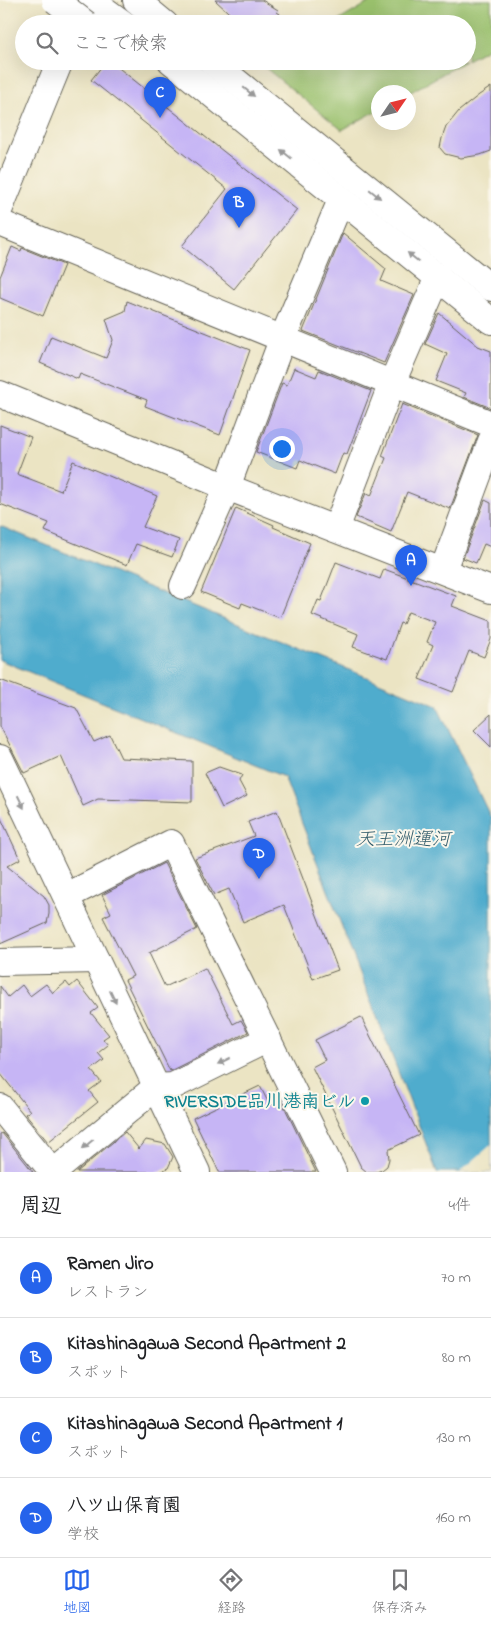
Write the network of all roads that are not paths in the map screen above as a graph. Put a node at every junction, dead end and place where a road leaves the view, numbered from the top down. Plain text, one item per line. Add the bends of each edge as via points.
1 (55, 0) edge
2 (85, 0) edge
3 (91, 0) edge
4 (136, 0) edge
5 (74, 15) edge
6 (79, 15) edge
7 (112, 15) edge
8 (154, 15) edge
9 (56, 70) edge
10 (182, 70) edge
11 (222, 70) edge
12 (341, 200) junction
13 (0, 208) edge
14 (0, 223) edge
15 (438, 277) junction
16 (491, 288) edge
17 (491, 321) edge
18 (282, 340) junction
19 (392, 383) junction
20 (0, 394) edge
21 (491, 424) edge
22 (491, 442) edge
23 (227, 487) junction
24 (336, 530) junction
25 (443, 570) junction
26 (183, 586) dead end
27 (491, 590) edge
28 (0, 758) edge
29 (66, 896) junction
30 (96, 960) junction
31 (0, 962) edge
32 (268, 1039) junction
33 (156, 1087) junction
34 (0, 1107) edge
35 (188, 1167) edge
36 (54, 1172) edge
37 (333, 1172) edge

1 - 5 street, bridge
2 - 6 street
3 - 7 street
4 - 8 street
9 - 13 street
12 -> 10 street
11 -> 16 street
15 -> 12 street
12 - 18 street
14 - 18 street
15 - 17 street
15 - 19 street
18 - 19 street
18 - 23 street
19 - 21 street
19 - 24 street
20 - 23 street
22 - 25 street
23 - 24 street
23 - 26 street
24 - 25 street
25 - 27 street
28 -> 29 street
29 - 30 street
29 - 32 street via 171,843
30 - 31 street
30 -> 33 street
32 -> 33 street via 172,1086
32 - 37 street
33 - 35 street
33 -> 36 street
34 - 36 street

